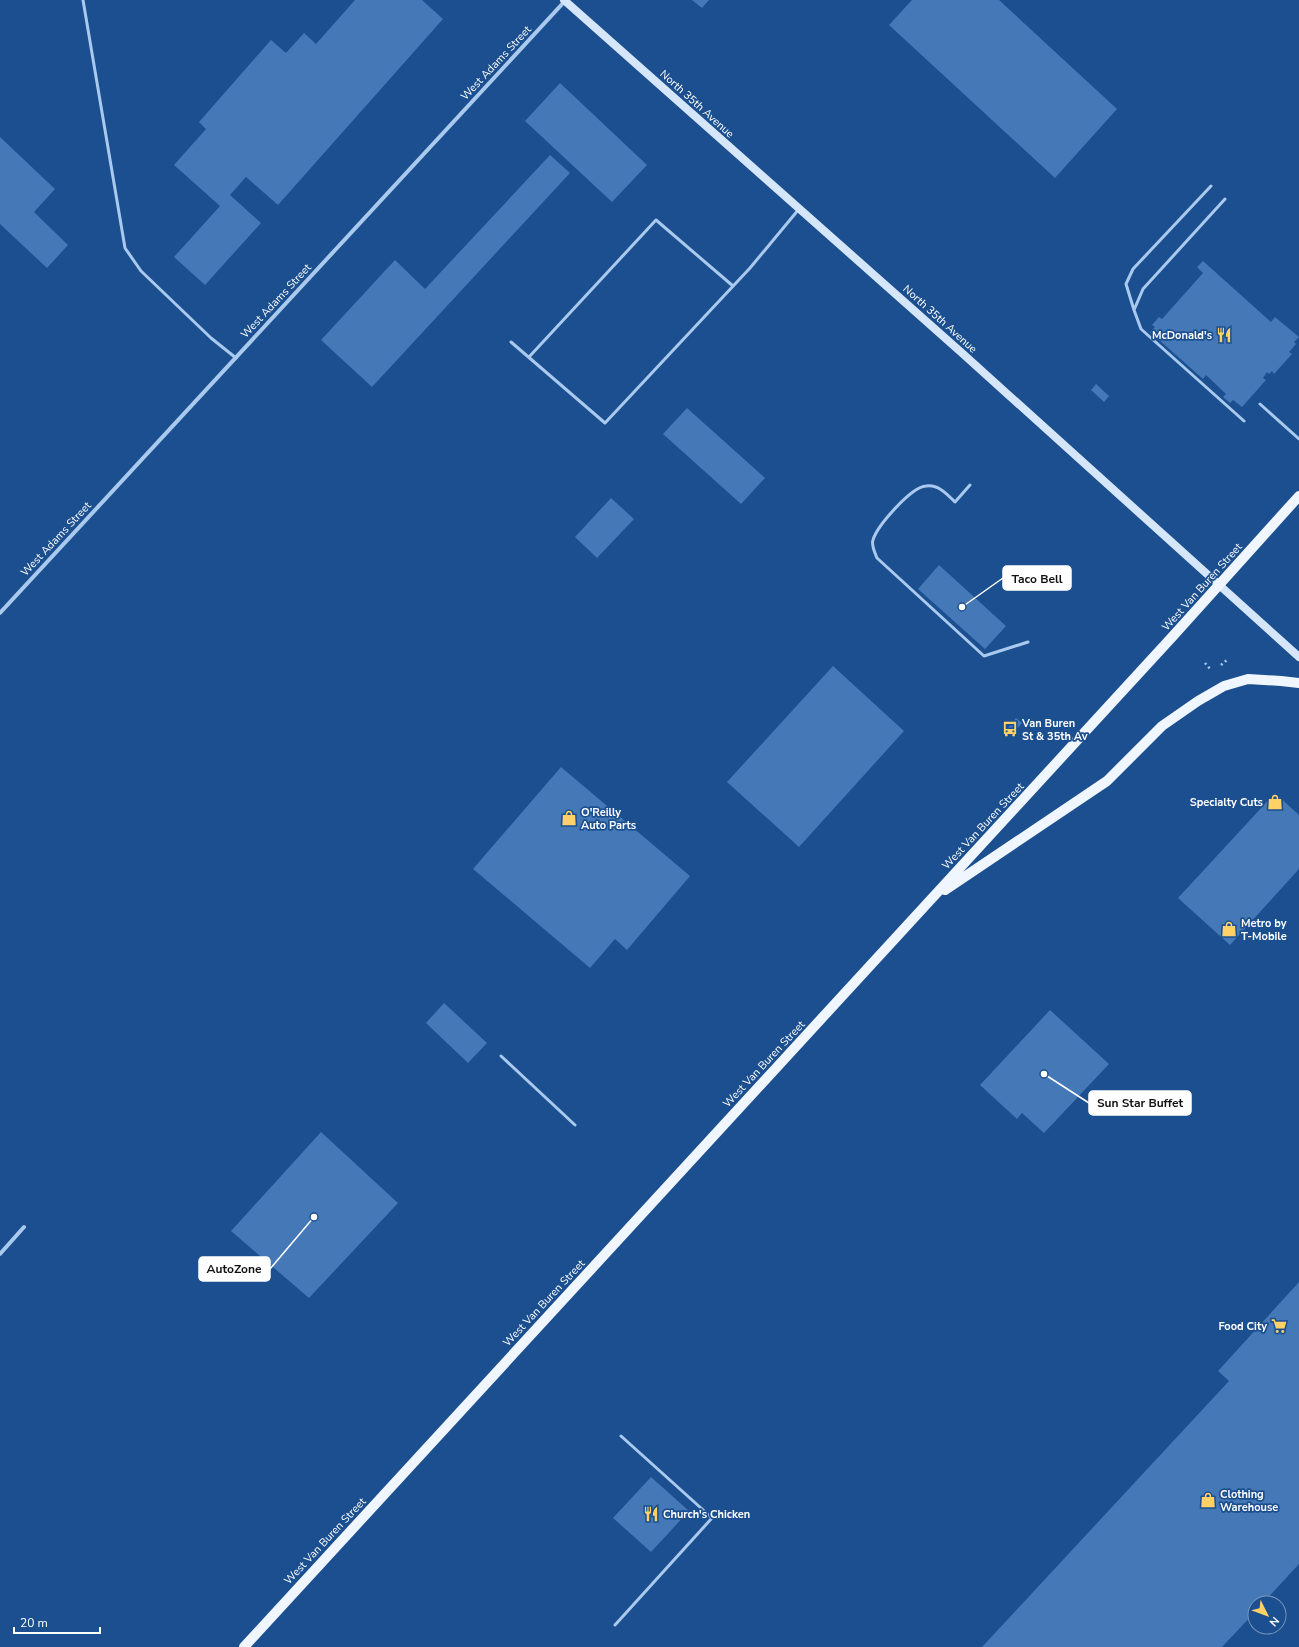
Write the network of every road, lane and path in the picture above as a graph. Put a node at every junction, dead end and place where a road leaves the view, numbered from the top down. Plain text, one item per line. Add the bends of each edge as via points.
1 (83, 0) edge
2 (564, 1) edge
3 (1211, 186) dead end
4 (1225, 199) dead end
5 (799, 209) junction
6 (733, 286) junction
7 (1134, 310) junction
8 (511, 342) dead end
9 (529, 357) junction
10 (236, 358) junction
11 (1260, 404) dead end
12 (1244, 421) dead end
13 (1299, 439) edge
14 (970, 485) dead end
15 (1299, 496) edge
16 (1220, 585) junction
17 (0, 613) edge
18 (1028, 642) dead end
19 (1299, 657) edge
20 (1299, 683) edge
21 (932, 898) junction
22 (501, 1056) dead end
23 (575, 1125) dead end
24 (24, 1227) dead end
25 (0, 1254) edge
26 (621, 1436) dead end
27 (615, 1626) dead end
28 (244, 1647) edge

1 - 10 lane via 125,248 141,271 211,338
2 - 5 main road, North 35th Avenue
2 - 10 street, West Adams Street
3 - 7 lane via 1133,269 1126,284
4 - 7 lane via 1143,289
5 - 6 lane
5 - 16 main road, North 35th Avenue
6 - 9 lane via 605,423
6 - 9 lane via 656,220
7 - 12 lane via 1141,329
8 - 9 lane
10 - 17 street, West Adams Street
11 - 13 lane
14 - 18 lane via 955,502 940,488 926,486 909,494 879,527 872,542 877,558 984,656
15 - 16 main road, West Van Buren Street
16 - 19 main road, North 35th Avenue
16 - 21 main road, West Van Buren Street
20 - 21 main road via 1248,679 1224,686 1205,697 1162,726 1107,781
21 - 28 main road, West Van Buren Street
22 - 23 lane
24 - 25 street
26 - 27 lane via 712,1518

